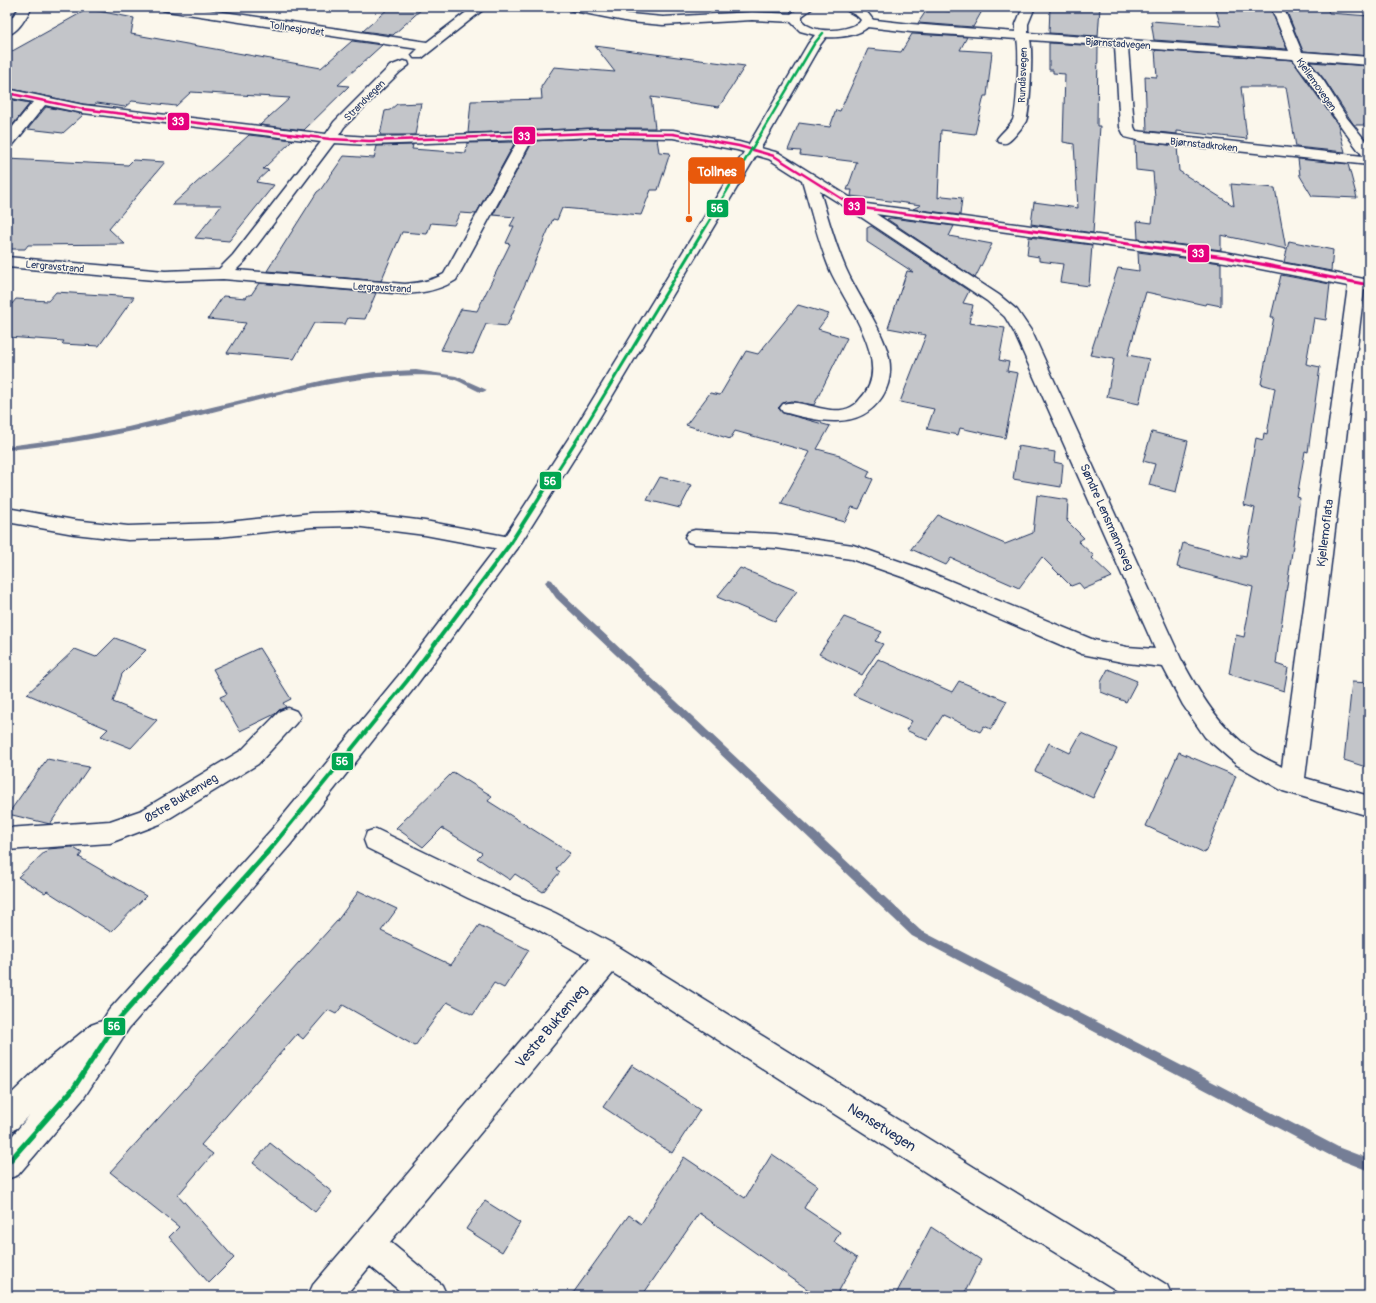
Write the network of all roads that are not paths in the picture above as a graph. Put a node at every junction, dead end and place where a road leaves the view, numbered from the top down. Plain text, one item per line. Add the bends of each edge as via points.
1 (26, 7) edge
2 (168, 7) edge
3 (574, 7) edge
4 (808, 7) edge
5 (849, 7) edge
6 (1029, 7) edge
7 (1277, 7) edge
8 (478, 9) dead end
9 (795, 18) junction
10 (867, 23) junction
11 (7, 31) edge
12 (823, 34) junction
13 (1022, 35) junction
14 (1121, 43) junction
15 (1298, 57) junction
16 (1369, 61) edge
17 (404, 66) dead end
18 (7, 93) edge
19 (41, 101) junction
20 (527, 136) junction
21 (330, 139) junction
22 (1004, 139) dead end
23 (7, 143) edge
24 (752, 150) junction
25 (1369, 154) edge
26 (1369, 160) edge
27 (809, 179) junction
28 (855, 207) junction
29 (7, 262) edge
30 (223, 274) junction
31 (1362, 284) edge
32 (789, 408) dead end
33 (7, 515) edge
34 (695, 537) dead end
35 (510, 544) junction
36 (1170, 659) junction
37 (288, 717) dead end
38 (1292, 784) junction
39 (1369, 806) edge
40 (7, 839) edge
41 (376, 840) dead end
42 (610, 956) junction
43 (119, 1019) junction
44 (7, 1118) edge
45 (7, 1164) edge
46 (368, 1244) junction
47 (324, 1296) edge
48 (431, 1296) edge
49 (1155, 1296) edge

1 - 11 main road
2 - 8 main road, Tollnesjordet via 422,51
3 - 9 main road via 645,20 752,16
4 - 9 main road via 796,14
5 - 10 main road via 863,14 867,18
6 - 13 main road, Rundåsvegen via 1022,24
7 - 15 main road, Kjellemovegen
9 - 12 main road via 796,22 806,29
10 - 12 main road via 864,27 851,32
10 - 13 main road, Bjørnstadvegen
12 - 24 main road via 814,44
13 - 14 main road, Bjørnstadvegen
13 - 22 main road, Rundåsvegen via 1025,46 1020,120
14 - 15 main road, Bjørnstadvegen
14 - 26 main road, Bjørnstadkroken via 1130,134 1141,138
15 - 16 main road, Bjørnstadvegen
15 - 25 main road, Kjellemovegen
17 - 21 main road, Strandvegen via 395,69 339,125
18 - 19 main road, Strandvegen
19 - 21 main road, Strandvegen via 83,109
19 - 23 main road
20 - 21 main road, Strandvegen via 383,141
20 - 24 main road, Strandvegen via 593,133 673,134
20 - 30 main road, Lergravstrand via 450,277 440,284 427,288 405,289
21 - 30 main road, Strandvegen via 239,258
24 - 27 main road via 774,156
24 - 35 main road via 583,430
27 - 28 main road
27 - 32 main road via 838,269 875,339 882,375 879,389 870,402 858,411 838,415 816,414
28 - 31 main road via 1225,257
28 - 36 main road, Søndre Lensmannsveg via 993,298 1011,314 1036,360
29 - 30 main road, Lergravstrand via 165,276
31 - 38 main road, Kjellemoflata via 1354,305
33 - 35 main road via 74,527 128,533 211,531 312,520 354,519 425,528
34 - 36 main road via 776,541 853,552 912,573 1090,648
35 - 43 main road via 407,681 281,837
36 - 38 main road, Søndre Lensmannsveg via 1190,699 1213,730 1245,758
37 - 40 main road, Østre Buktenveg via 250,757 151,817 110,832
38 - 39 main road, Søndre Lensmannsveg
41 - 42 main road via 546,921
42 - 46 main road, Vestre Buktenveg
42 - 49 main road, Nensetvegen
43 - 44 main road via 49,1077
43 - 45 main road via 73,1089
46 - 47 main road, Vestre Buktenveg
46 - 48 main road

